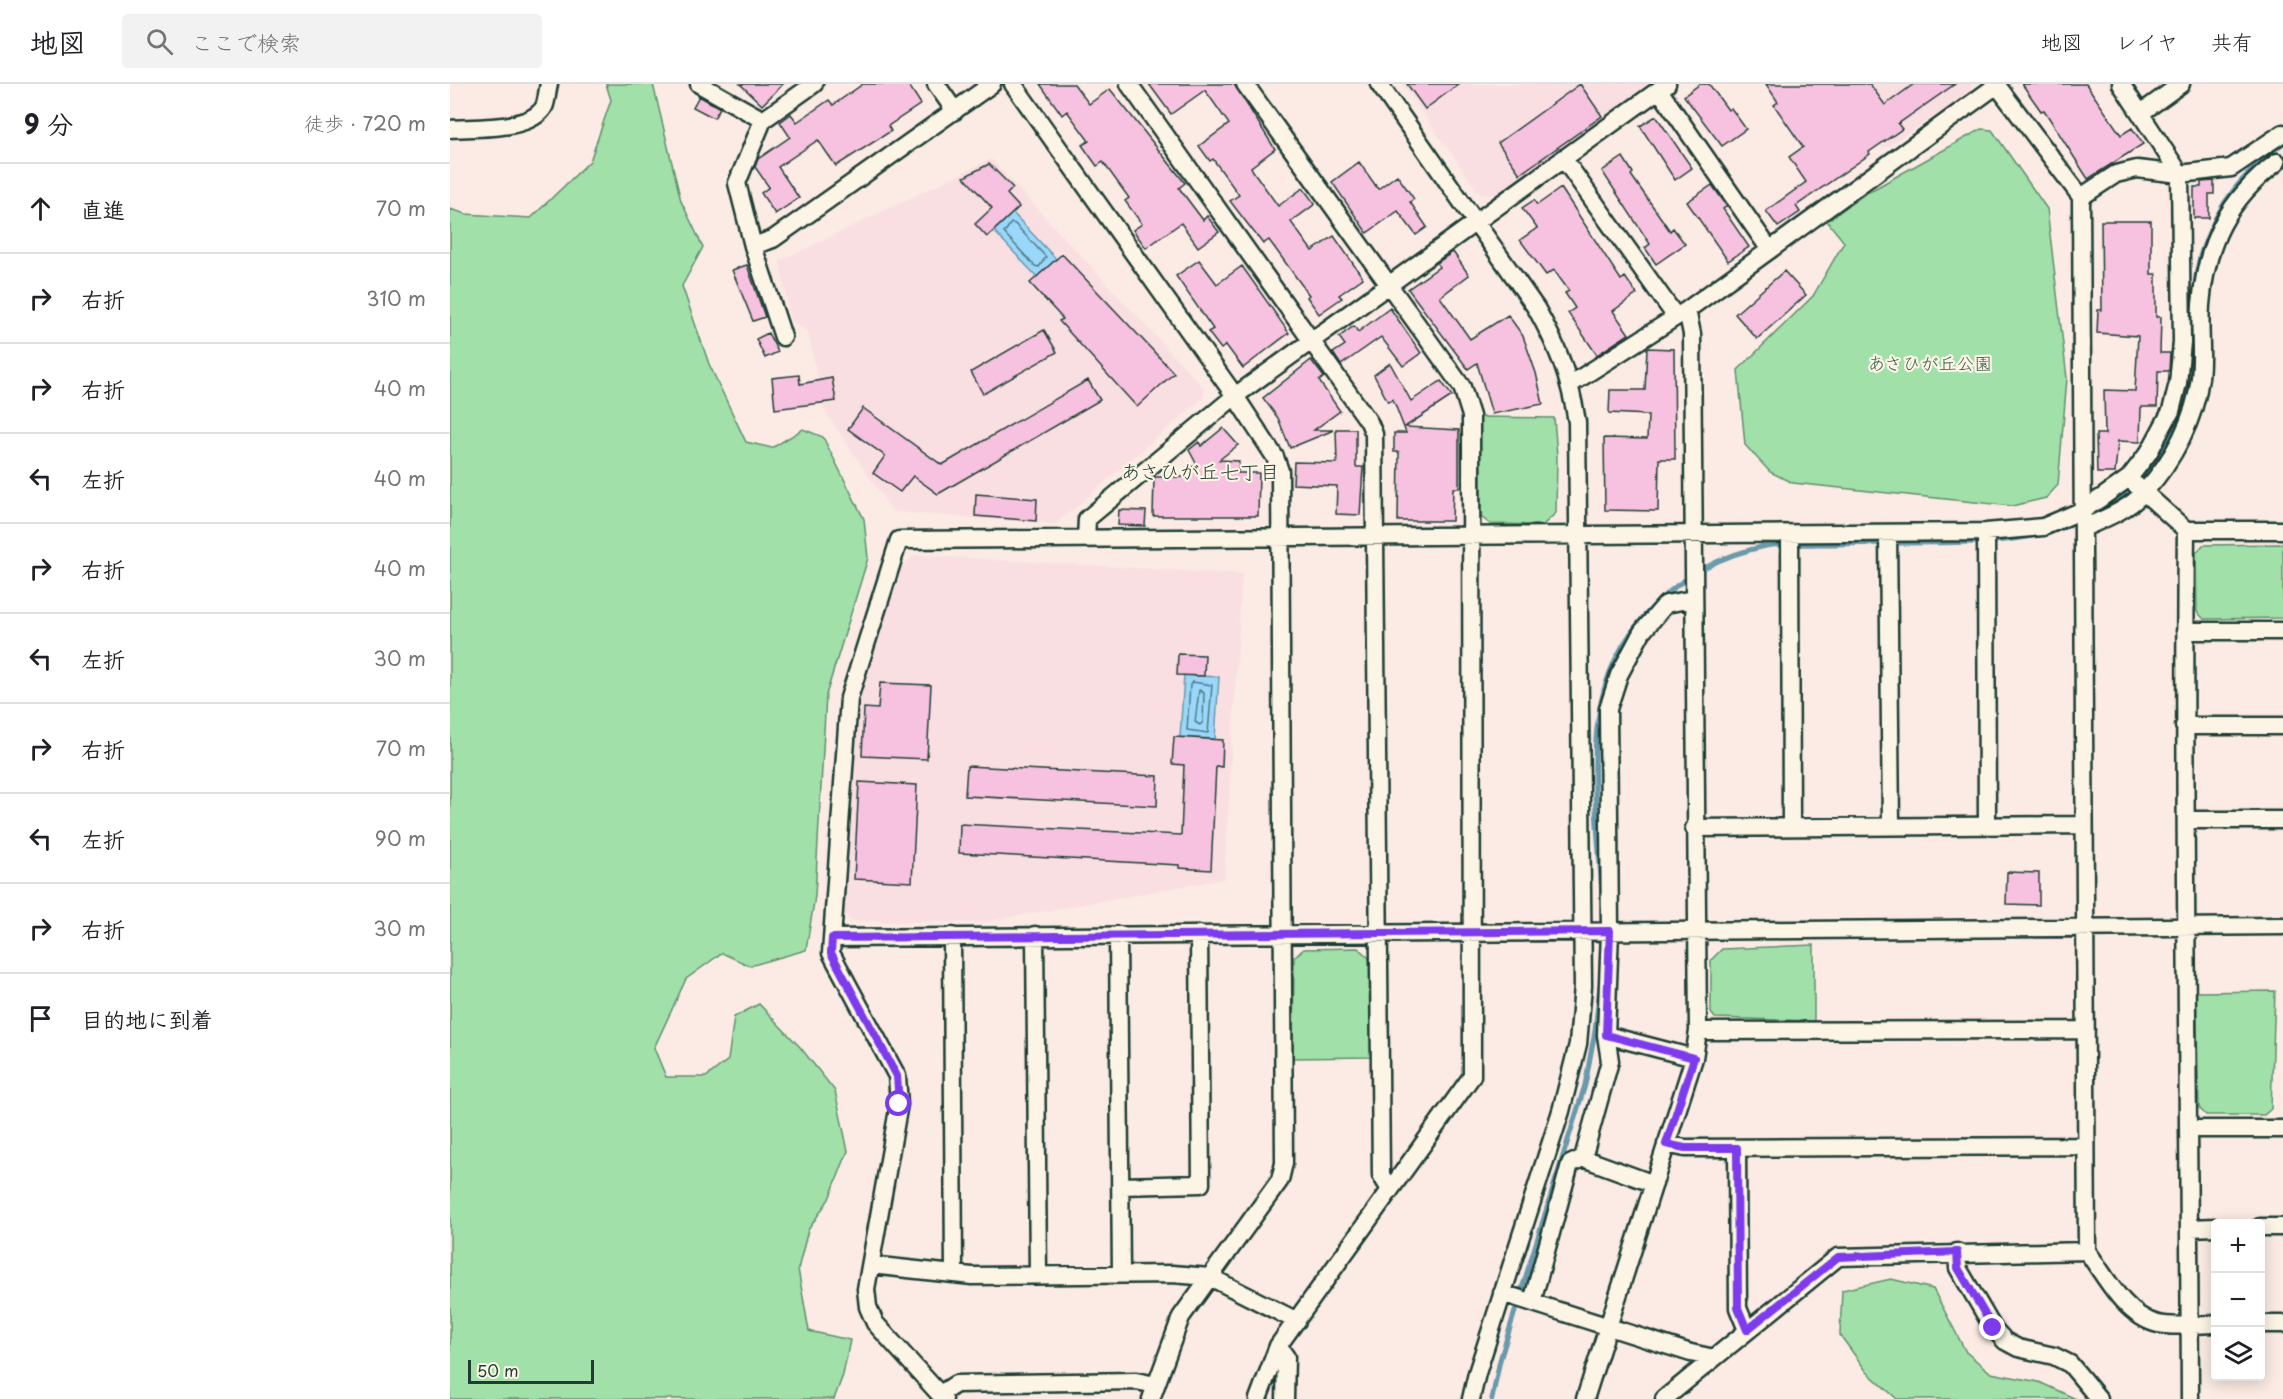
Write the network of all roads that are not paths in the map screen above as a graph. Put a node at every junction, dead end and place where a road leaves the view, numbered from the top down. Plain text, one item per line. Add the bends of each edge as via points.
1 (549, 84) edge
2 (699, 84) edge
3 (814, 84) edge
4 (936, 84) edge
5 (992, 84) edge
6 (1013, 84) edge
7 (1129, 84) edge
8 (1245, 84) edge
9 (1379, 84) edge
10 (2121, 84) edge
11 (2181, 84) edge
12 (1997, 85) edge
13 (1663, 87) edge
14 (955, 111) junction
15 (2141, 113) junction
16 (763, 120) junction
17 (450, 129) edge
18 (2283, 133) edge
19 (2265, 146) junction
20 (1563, 158) junction
21 (2280, 166) edge
22 (2180, 174) junction
23 (2081, 197) junction
24 (1478, 222) junction
25 (753, 246) junction
26 (1770, 250) junction
27 (1388, 286) junction
28 (1681, 314) junction
29 (783, 337) dead end
30 (1311, 341) junction
31 (1571, 384) junction
32 (1235, 396) junction
33 (2129, 478) junction
34 (2144, 492) junction
35 (2083, 510) junction
36 (2083, 528) junction
37 (2186, 530) junction
38 (2283, 530) edge
39 (1986, 532) junction
40 (1888, 533) junction
41 (1580, 534) junction
42 (1790, 534) junction
43 (1471, 535) junction
44 (1693, 535) junction
45 (1375, 536) junction
46 (1281, 537) junction
47 (1086, 539) junction
48 (1693, 599) junction
49 (2185, 631) junction
50 (2283, 631) edge
51 (2184, 726) junction
52 (2283, 726) edge
53 (2186, 820) junction
54 (2283, 820) edge
55 (1891, 825) junction
56 (1987, 825) junction
57 (2085, 825) junction
58 (1791, 827) junction
59 (1694, 828) junction
60 (2086, 926) junction
61 (2283, 926) edge
62 (2188, 927) junction
63 (1696, 930) junction
64 (1474, 931) junction
65 (1582, 931) junction
66 (1610, 931) junction
67 (1379, 932) junction
68 (1284, 933) junction
69 (1118, 934) junction
70 (1199, 934) junction
71 (1035, 935) junction
72 (952, 936) junction
73 (832, 938) junction
74 (2086, 1030) junction
75 (1698, 1031) junction
76 (1606, 1035) junction
77 (1694, 1058) junction
78 (2189, 1129) junction
79 (2283, 1129) edge
80 (1666, 1144) junction
81 (2086, 1146) junction
82 (1737, 1148) junction
83 (1583, 1158) junction
84 (1654, 1184) junction
85 (1120, 1186) junction
86 (1390, 1190) junction
87 (2211, 1227) edge
88 (2265, 1227) edge
89 (2283, 1227) edge
90 (2190, 1228) junction
91 (2087, 1251) junction
92 (1957, 1252) junction
93 (870, 1265) junction
94 (954, 1274) junction
95 (1121, 1274) junction
96 (1038, 1275) junction
97 (1210, 1277) junction
98 (1502, 1293) junction
99 (1532, 1302) junction
100 (1297, 1321) junction
101 (2190, 1324) junction
102 (2211, 1324) edge
103 (2265, 1324) edge
104 (2283, 1324) edge
105 (1608, 1327) junction
106 (1747, 1330) junction
107 (1278, 1346) junction
108 (1714, 1358) junction
109 (1153, 1392) edge
110 (942, 1397) edge
111 (1258, 1399) edge
112 (1285, 1399) edge
113 (1471, 1399) edge
114 (1585, 1399) edge
115 (1664, 1399) edge
116 (2099, 1399) edge
117 (2190, 1399) edge

1 - 17 street via 544,106 536,116 518,124
2 - 16 street
3 - 16 street
4 - 14 street
5 - 14 street
6 - 32 street
7 - 30 street
8 - 27 street
9 - 24 street
10 - 15 street
11 - 15 street
12 - 23 street
12 - 26 street
13 - 20 street
13 - 26 street
14 - 25 street via 773,239
15 - 22 street
16 - 25 street via 737,183
18 - 19 street
19 - 21 street
19 - 22 street via 2231,168
20 - 24 street
20 - 28 street
21 - 34 street via 2250,183 2230,209 2215,240 2205,274 2201,370 2191,417 2174,452
22 - 23 street via 2127,171
22 - 33 street via 2182,342 2178,383 2171,411 2150,452
23 - 35 street
24 - 27 street
24 - 31 street via 1536,308 1557,346
25 - 29 street
26 - 28 street
27 - 30 street
27 - 43 street via 1462,387 1468,402
28 - 31 street
28 - 44 street via 1692,334
30 - 32 street
30 - 45 street via 1374,434
31 - 41 street via 1577,422
32 - 46 street via 1280,471
32 - 47 street via 1087,519
33 - 34 street
33 - 35 street
34 - 36 street via 2110,517
34 - 37 street
35 - 36 street
35 - 39 street via 2043,527
36 - 57 street
37 - 38 street
37 - 49 street
39 - 40 street
39 - 56 street
40 - 42 street
40 - 55 street
41 - 43 street
41 - 44 street
41 - 65 street
42 - 44 street
42 - 58 street
43 - 45 street
43 - 64 street
44 - 48 street
45 - 46 street
45 - 67 street
46 - 47 street
46 - 68 street
47 - 73 street via 899,540 849,698
48 - 59 street
48 - 66 street via 1666,604 1642,632 1619,675 1608,709
49 - 50 street
49 - 51 street
51 - 52 street
51 - 53 street
53 - 54 street
53 - 62 street
55 - 56 street
55 - 58 street
56 - 57 street
57 - 60 street
58 - 59 street
59 - 63 street
60 - 62 street
60 - 63 street
60 - 74 street
61 - 62 street
62 - 78 street
63 - 66 street
63 - 75 street
64 - 65 street
64 - 67 street
64 - 86 street via 1472,1076
65 - 66 street
65 - 98 street via 1578,1044 1561,1111
66 - 76 street
67 - 68 street
67 - 86 street via 1381,1175
68 - 70 street
68 - 97 street via 1284,1163 1280,1180
69 - 70 street
69 - 71 street
69 - 85 street
70 - 85 street via 1201,1184
71 - 72 street
71 - 96 street
72 - 73 street
72 - 94 street
73 - 93 street via 831,953 899,1086
74 - 75 street
74 - 81 street
75 - 77 street
76 - 77 street
76 - 83 street via 1610,1061
77 - 80 street
78 - 79 street
78 - 90 street
80 - 82 street
80 - 84 street
81 - 82 street
81 - 91 street
82 - 106 street via 1738,1308
83 - 84 street
83 - 99 street via 1570,1164
84 - 105 street
85 - 95 street
86 - 100 street
87 - 90 street
88 - 89 street
90 - 101 street
91 - 92 street
91 - 101 street via 2118,1295 2142,1318 2160,1324
92 - 106 street via 1838,1257
92 - 116 street via 1958,1268 1993,1328 2005,1341 2070,1364
93 - 94 street
93 - 110 street via 867,1307 875,1323
94 - 96 street
95 - 96 street
95 - 97 street
97 - 100 street
97 - 109 street via 1181,1317
98 - 99 street
98 - 113 street
99 - 105 street
100 - 107 street
101 - 102 street
101 - 117 street
103 - 104 street
105 - 108 street
105 - 114 street
106 - 108 street
107 - 111 street
107 - 112 street via 1286,1357
108 - 115 street
109 - 110 street via 1136,1381 956,1384

